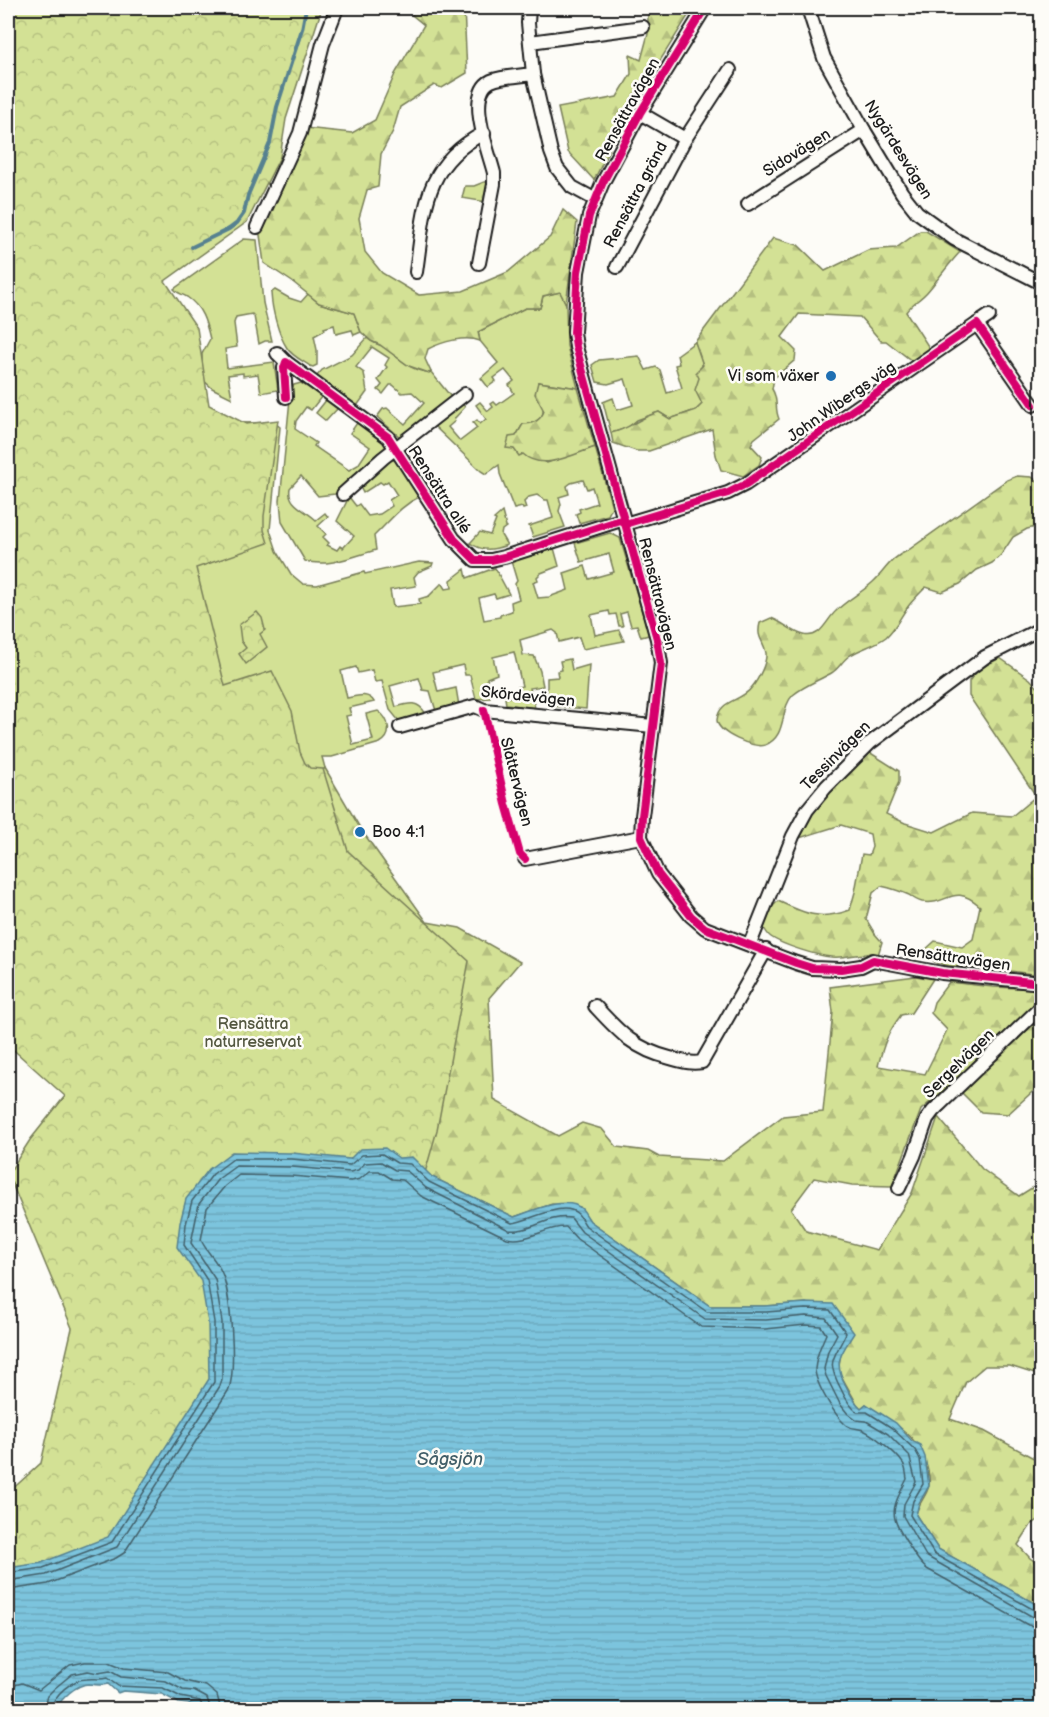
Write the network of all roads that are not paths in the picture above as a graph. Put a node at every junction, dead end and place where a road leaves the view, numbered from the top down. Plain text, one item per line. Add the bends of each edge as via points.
1 (337, 8) edge
2 (530, 8) edge
3 (705, 8) edge
4 (808, 8) edge
5 (643, 27) dead end
6 (530, 42) junction
7 (730, 70) dead end
8 (533, 74) junction
9 (640, 113) junction
10 (864, 130) junction
11 (484, 133) junction
12 (685, 139) junction
13 (596, 200) junction
14 (748, 204) dead end
15 (257, 227) dead end
16 (479, 263) dead end
17 (617, 267) dead end
18 (416, 272) dead end
19 (1041, 278) edge
20 (989, 316) dead end
21 (977, 324) junction
22 (277, 353) dead end
23 (286, 362) junction
24 (465, 394) dead end
25 (286, 397) dead end
26 (1033, 405) dead end
27 (396, 449) junction
28 (343, 494) dead end
29 (625, 521) junction
30 (1041, 628) edge
31 (653, 726) junction
32 (400, 727) dead end
33 (641, 837) junction
34 (525, 859) dead end
35 (750, 944) junction
36 (766, 950) junction
37 (1041, 983) edge
38 (595, 1006) dead end
39 (1041, 1006) edge
40 (899, 1188) dead end

1 - 15 street via 323,44 300,133
2 - 6 street
3 - 9 street, Rensättravägen
4 - 10 street, Nygärdesvägen via 824,58
5 - 6 street
6 - 8 street
7 - 12 street, Rensättra gränd
8 - 11 street via 490,82 483,88 478,110
8 - 13 street via 557,168 572,186
9 - 12 street, Rensättra gränd
9 - 13 street, Rensättravägen
10 - 14 street, Sidovägen
10 - 19 street, Nygärdesvägen via 902,193 924,218 954,239 1037,281
11 - 16 street via 494,184
11 - 18 street via 469,141 434,180
12 - 17 street, Rensättra gränd
13 - 29 street, Rensättravägen via 578,272 574,332
20 - 21 street, John Wibergs väg
21 - 26 street
21 - 29 street, John Wibergs väg via 746,484 728,493
22 - 23 street, Rensättra allé
23 - 25 street
23 - 27 street, Rensättra allé via 368,420
24 - 27 street, Rensättra allé
27 - 28 street, Rensättra allé
27 - 29 street, Rensättra allé via 454,539 475,560 504,557
29 - 31 street, Rensättravägen via 661,663
30 - 35 street, Tessinvägen via 985,657 870,743 831,781 807,810 793,836
31 - 32 street, Skördevägen via 484,710 476,706
31 - 33 street, Rensättravägen
33 - 34 street
33 - 35 street, Rensättravägen via 658,874 691,916 705,928
35 - 36 street, Rensättravägen
36 - 37 street, Rensättravägen via 812,968 841,969 873,960 942,973
36 - 38 street via 702,1062 692,1063 637,1047
39 - 40 street, Sergelvägen via 933,1111

